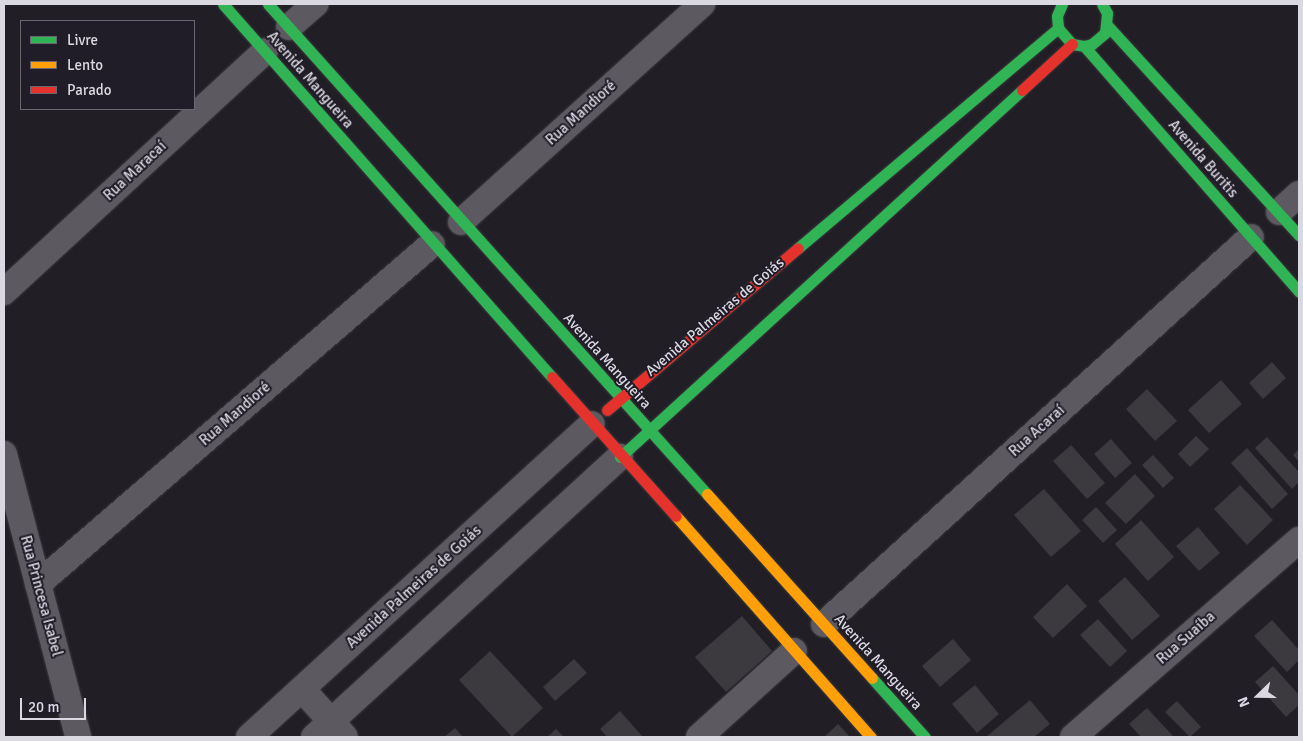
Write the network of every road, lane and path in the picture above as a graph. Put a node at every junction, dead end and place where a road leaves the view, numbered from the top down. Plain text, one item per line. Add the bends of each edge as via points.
1 (223, 4) edge
2 (268, 4) edge
3 (315, 4) edge
4 (702, 4) edge
5 (1046, 4) edge
6 (1062, 4) edge
7 (1118, 4) edge
8 (1106, 14) edge
9 (1057, 22) junction
10 (289, 27) junction
11 (1078, 45) junction
12 (265, 51) junction
13 (1299, 194) edge
14 (1278, 212) junction
15 (461, 222) junction
16 (1299, 236) edge
17 (1252, 237) junction
18 (432, 244) junction
19 (4, 292) edge
20 (1299, 292) edge
21 (620, 397) junction
22 (592, 424) junction
23 (649, 429) junction
24 (4, 454) edge
25 (620, 457) junction
26 (1299, 540) edge
27 (38, 584) junction
28 (824, 624) junction
29 (794, 651) junction
30 (302, 689) junction
31 (330, 732) edge
32 (78, 737) edge
33 (249, 737) edge
34 (699, 737) edge
35 (871, 737) edge
36 (925, 737) edge
37 (1073, 737) edge

1 - 12 street, Avenida Mangueira
2 - 10 street, Avenida Mangueira
3 - 10 street
4 - 15 street, Rua Mandioré
5 - 9 street
6 - 9 street
7 - 8 street
8 - 11 street via 1099,39
8 - 14 street, Avenida Buritis
9 - 11 street, Avenida Buritis
9 - 21 street, Avenida Palmeiras de Goiás
10 - 15 street, Avenida Mangueira
11 - 17 street, Avenida Buritis
11 - 23 street
12 - 18 street, Avenida Mangueira
12 - 19 street, Rua Maracaí
13 - 14 street
14 - 16 street, Avenida Buritis
15 - 21 street, Avenida Mangueira
17 - 20 street, Avenida Buritis
17 - 28 street, Rua Acaraí
18 - 22 street, Avenida Mangueira
18 - 27 street, Rua Mandioré
21 - 22 street, Avenida Palmeiras de Goiás
21 - 23 street, Avenida Mangueira
22 - 25 street, Avenida Mangueira
22 - 30 street, Avenida Palmeiras de Goiás
23 - 25 street
23 - 28 street, Avenida Mangueira
24 - 27 street, Rua Princesa Isabel
25 - 29 street, Avenida Mangueira
25 - 31 street
26 - 37 street, Rua Suaíba
27 - 32 street, Rua Princesa Isabel
28 - 36 street, Avenida Mangueira
29 - 34 street
29 - 35 street, Avenida Mangueira
30 - 31 street
30 - 33 street, Avenida Palmeiras de Goiás

